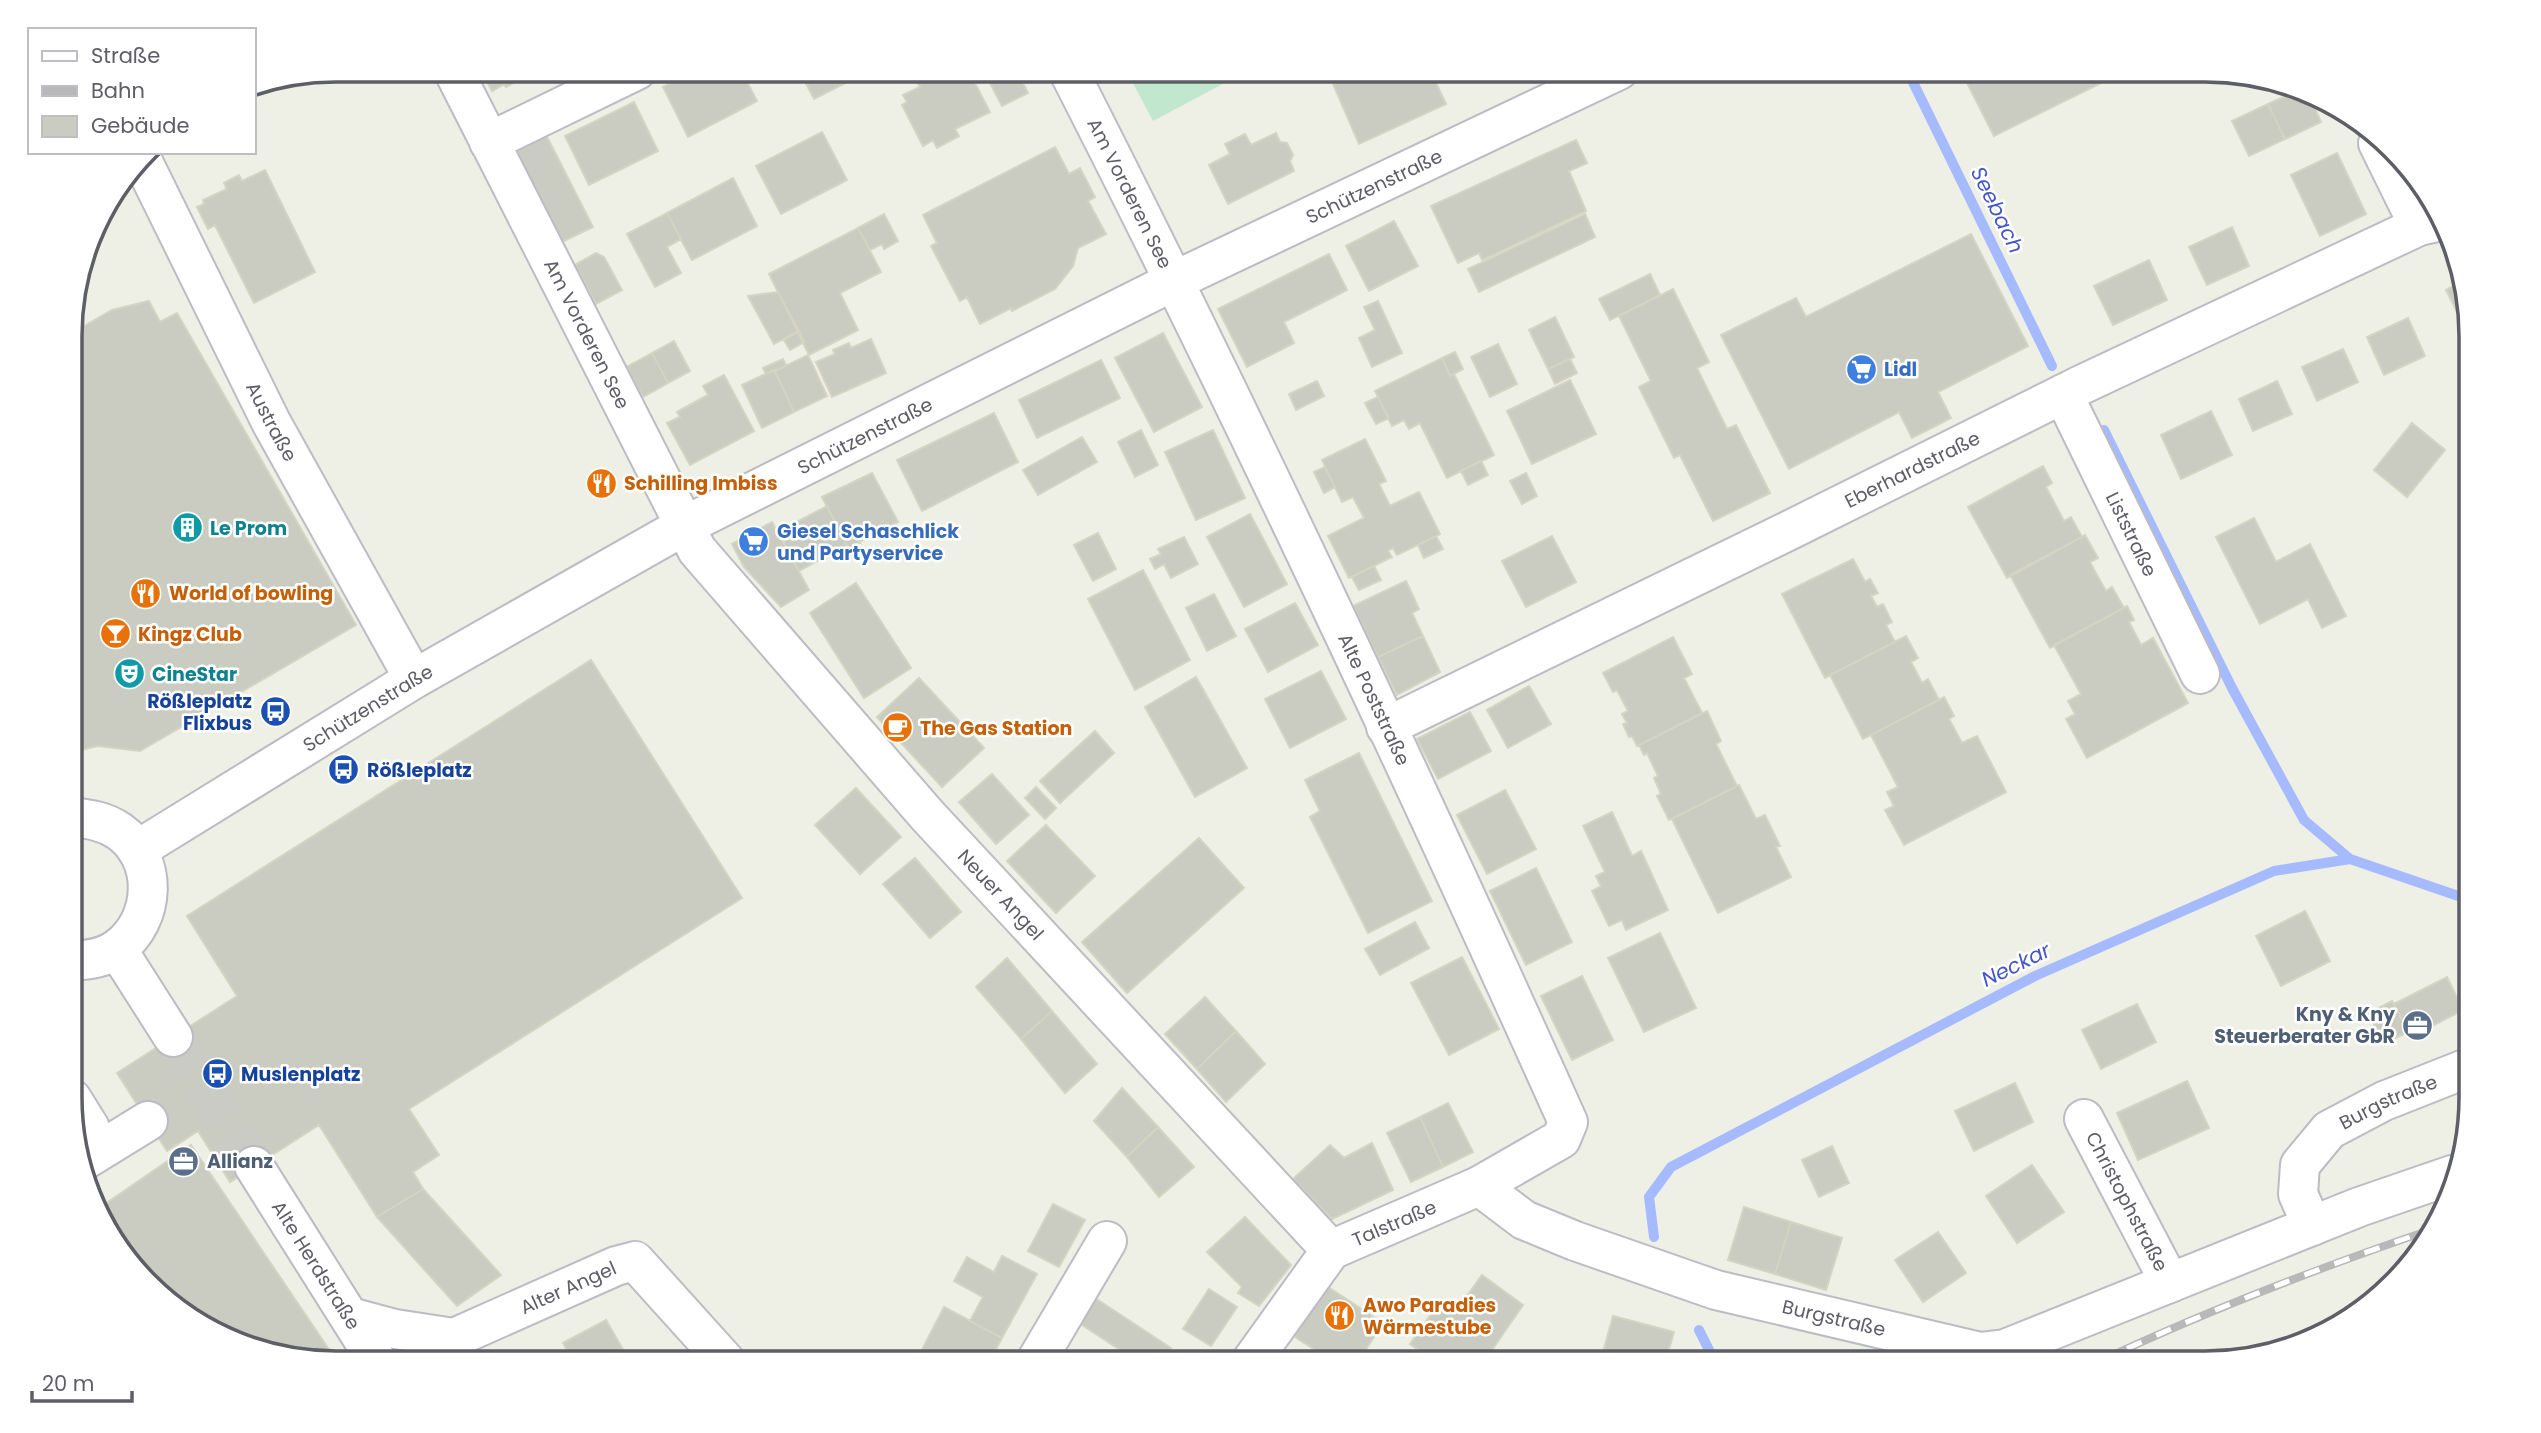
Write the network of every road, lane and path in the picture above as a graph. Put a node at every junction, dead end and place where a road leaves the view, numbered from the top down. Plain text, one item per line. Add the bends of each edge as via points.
1 (459, 82) edge
2 (612, 82) edge
3 (1074, 82) edge
4 (1594, 82) edge
5 (489, 142) junction
6 (2394, 167) edge
7 (146, 168) edge
8 (2431, 223) edge
9 (1174, 281) junction
10 (2063, 394) junction
11 (684, 526) junction
12 (2200, 674) dead end
13 (414, 678) junction
14 (1386, 727) junction
15 (82, 818) edge
16 (137, 850) junction
17 (117, 949) junction
18 (82, 961) edge
19 (173, 1037) tunnel mouth
20 (2459, 1071) edge
21 (2084, 1119) dead end
22 (148, 1121) dead end
23 (1568, 1122) joint
24 (84, 1129) edge
25 (254, 1166) tunnel mouth
26 (2446, 1177) edge
27 (1479, 1186) junction
28 (2312, 1226) junction
29 (1107, 1241) dead end
30 (1331, 1251) junction
31 (2170, 1283) junction
32 (350, 1317) junction
33 (371, 1351) edge
34 (449, 1351) edge
35 (716, 1351) edge
36 (1042, 1351) edge
37 (1259, 1351) edge
38 (1976, 1351) edge
39 (1988, 1351) edge

1 - 5 street, Am Vorderen See
2 - 5 street
3 - 9 street, Am Vorderen See
4 - 9 street, Schützenstraße
5 - 11 street, Am Vorderen See
6 - 8 street
7 - 13 street, Austraße via 271,422
8 - 10 street, Eberhardstraße
9 - 11 street, Schützenstraße
9 - 14 street, Alte Poststraße
10 - 12 street, Liststraße
10 - 14 street, Eberhardstraße
11 - 13 street, Schützenstraße
11 - 30 street, Neuer Angel via 697,550 927,815
13 - 16 street, Schützenstraße
14 - 23 street, Alte Poststraße
15 - 16 street via 120,831
16 - 17 street via 146,871 144,914 133,934
17 - 18 street
17 - 19 street
20 - 28 street, Burgstraße via 2384,1101 2329,1130 2300,1166 2298,1194
21 - 31 street, Christophstraße
22 - 24 street
23 - 27 street, Talstraße via 1560,1139
25 - 32 street, Alte Herdstraße
26 - 28 street, Burgstraße
27 - 30 street, Talstraße
27 - 38 street, Burgstraße via 1524,1220 1716,1290
28 - 31 street, Burgstraße
29 - 36 street
30 - 37 street, Talstraße
31 - 39 street, Burgstraße via 2005,1349
32 - 33 street, Alte Herdstraße
32 - 34 street, Alter Angel
34 - 35 street, Alter Angel via 616,1266 635,1261

